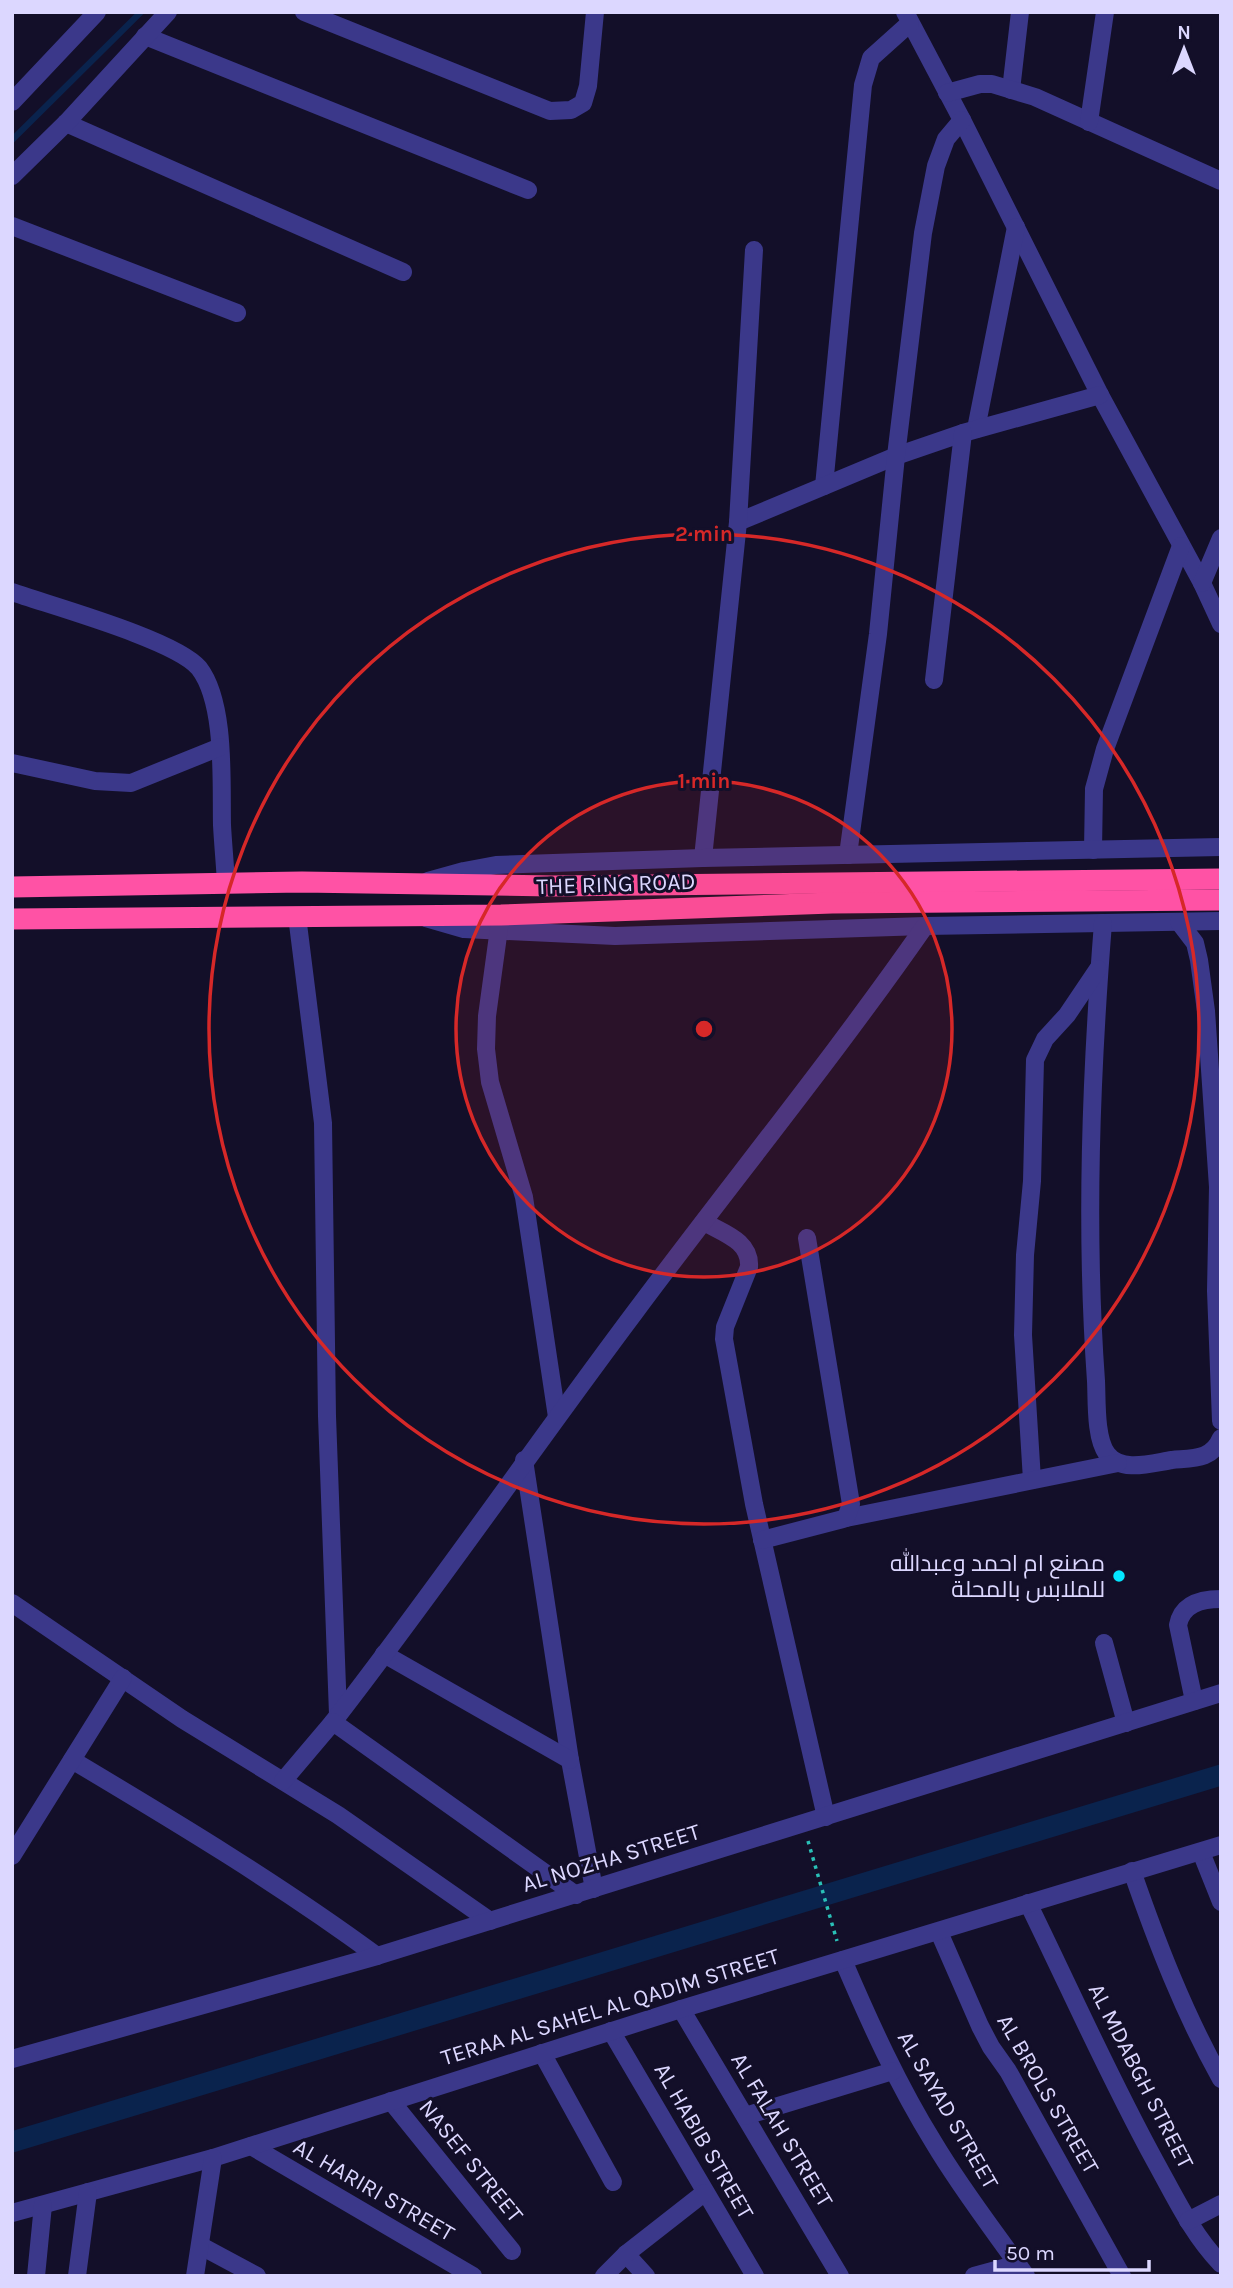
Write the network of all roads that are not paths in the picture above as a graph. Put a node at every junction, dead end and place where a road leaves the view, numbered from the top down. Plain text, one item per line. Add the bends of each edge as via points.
1 (97, 12) edge
2 (168, 12) edge
3 (304, 12) edge
4 (595, 12) edge
5 (1020, 12) edge
6 (1105, 12) edge
7 (907, 18) edge
8 (145, 36) junction
9 (1011, 90) junction
10 (947, 93) junction
11 (12, 102) edge
12 (962, 120) junction
13 (1089, 121) junction
14 (66, 123) junction
15 (12, 176) edge
16 (1221, 181) edge
17 (528, 190) dead end
18 (12, 226) edge
19 (1016, 227) junction
20 (754, 250) dead end
21 (403, 272) dead end
22 (237, 313) dead end
23 (1100, 395) junction
24 (970, 431) junction
25 (896, 456) junction
26 (824, 486) junction
27 (738, 522) junction
28 (1221, 538) edge
29 (1181, 546) junction
30 (1202, 583) junction
31 (12, 592) edge
32 (1221, 624) edge
33 (934, 680) dead end
34 (220, 747) junction
35 (12, 763) edge
36 (1221, 847) edge
37 (1093, 850) junction
38 (848, 855) junction
39 (703, 858) junction
40 (1221, 879) edge
41 (226, 883) junction
42 (418, 884) junction
43 (12, 887) edge
44 (1221, 900) edge
45 (297, 916) junction
46 (12, 919) edge
47 (1221, 921) edge
48 (1179, 922) junction
49 (500, 923) junction
50 (1103, 923) junction
51 (925, 926) junction
52 (1100, 966) junction
53 (704, 1223) junction
54 (807, 1238) dead end
55 (557, 1417) junction
56 (1221, 1421) edge
57 (1221, 1438) edge
58 (524, 1460) junction
59 (1118, 1463) junction
60 (1032, 1480) junction
61 (846, 1518) junction
62 (762, 1540) junction
63 (1221, 1599) edge
64 (12, 1603) edge
65 (1104, 1643) dead end
66 (384, 1654) junction
67 (123, 1678) junction
68 (1221, 1693) edge
69 (1194, 1701) junction
70 (336, 1718) junction
71 (1126, 1723) junction
72 (72, 1760) junction
73 (570, 1760) junction
74 (283, 1781) junction
75 (826, 1817) junction
76 (1221, 1845) edge
77 (1200, 1852) junction
78 (12, 1857) edge
79 (1132, 1871) junction
80 (594, 1889) junction
81 (576, 1895) junction
82 (1221, 1902) edge
83 (1028, 1903) junction
84 (489, 1921) junction
85 (939, 1932) junction
86 (377, 1956) junction
87 (843, 1960) junction
88 (681, 2009) junction
89 (611, 2031) junction
90 (542, 2053) junction
91 (12, 2059) edge
92 (893, 2071) junction
93 (1221, 2079) edge
94 (391, 2101) junction
95 (745, 2116) junction
96 (251, 2146) junction
97 (213, 2158) junction
98 (613, 2182) dead end
99 (88, 2192) junction
100 (704, 2193) junction
101 (1221, 2204) edge
102 (43, 2205) junction
103 (12, 2213) edge
104 (1188, 2221) junction
105 (201, 2246) junction
106 (512, 2251) dead end
107 (626, 2254) junction
108 (1221, 2264) edge
109 (1022, 2270) edge
110 (979, 2275) edge
111 (36, 2276) edge
112 (77, 2276) edge
113 (195, 2276) edge
114 (257, 2276) edge
115 (473, 2276) edge
116 (604, 2276) edge
117 (646, 2276) edge
118 (755, 2276) edge
119 (840, 2276) edge
120 (1122, 2276) edge

1 - 11 street
2 - 8 street
3 - 4 street via 550,111 570,110 583,103
5 - 9 street
6 - 13 street
7 - 10 street
7 - 26 street via 871,58 864,78
8 - 14 street
8 - 17 street
9 - 10 street via 980,84
9 - 13 street
10 - 12 street
12 - 19 street
12 - 25 street via 946,139 928,206
13 - 16 street
14 - 15 street
14 - 21 street
18 - 22 street
19 - 23 street
19 - 24 street
20 - 27 street
23 - 24 street
23 - 29 street
24 - 25 street
24 - 33 street
25 - 26 street
25 - 38 street
26 - 27 street
27 - 39 street
28 - 30 street
29 - 30 street
29 - 37 street via 1105,749 1094,789
30 - 32 street
31 - 34 street via 181,653 199,668 212,695
34 - 35 street via 131,783 94,781
34 - 41 street
36 - 37 street
37 - 38 street
38 - 39 street
39 - 42 street via 496,865
40 - 42 highway, THE RING ROAD
41 - 42 highway, THE RING ROAD
41 - 43 highway, THE RING ROAD
44 - 49 highway, THE RING ROAD via 832,903 550,913
45 - 46 highway, THE RING ROAD
45 - 49 highway, THE RING ROAD via 420,915
45 - 70 street via 323,1123
47 - 48 street
48 - 50 street
48 - 56 street via 1195,943 1206,1012 1218,1187
49 - 51 street via 615,936
49 - 55 street via 487,1016 489,1082 523,1197
50 - 51 street
50 - 52 street
51 - 53 street
52 - 59 street via 1090,1179 1094,1353 1100,1438 1107,1454
52 - 60 street via 1045,1039 1035,1060 1023,1335
53 - 55 street
53 - 62 street via 744,1245 750,1258 724,1327 724,1339
54 - 61 street via 851,1504
55 - 58 street
57 - 59 street via 1216,1449 1204,1456 1133,1466
58 - 66 street
58 - 73 street
59 - 60 street
60 - 61 street
61 - 62 street
62 - 75 street
63 - 69 street via 1188,1605 1180,1613 1178,1625
64 - 67 street
65 - 71 street
66 - 70 street
66 - 73 street
67 - 72 street
67 - 74 street
68 - 69 street, AL NOZHA STREET
69 - 71 street, AL NOZHA STREET
70 - 74 street
70 - 81 street
71 - 75 street, AL NOZHA STREET
72 - 78 street
72 - 86 street via 226,1852
73 - 80 street
74 - 84 street
75 - 80 street, AL NOZHA STREET
76 - 77 street, TERAA AL SAHEL AL QADIM STREET
77 - 79 street, TERAA AL SAHEL AL QADIM STREET
77 - 82 street
79 - 83 street, TERAA AL SAHEL AL QADIM STREET
79 - 93 street via 1162,1955 1199,2041
80 - 81 street, AL NOZHA STREET
81 - 84 street, AL NOZHA STREET
83 - 85 street, TERAA AL SAHEL AL QADIM STREET
83 - 104 street, AL MDABGH STREET
84 - 86 street, AL NOZHA STREET
85 - 87 street, TERAA AL SAHEL AL QADIM STREET
85 - 120 street, AL BROLS STREET via 985,2036
86 - 91 street, AL NOZHA STREET
87 - 88 street, TERAA AL SAHEL AL QADIM STREET
87 - 92 street, AL SAYAD STREET
88 - 89 street, TERAA AL SAHEL AL QADIM STREET
88 - 95 street, AL FALAH STREET
89 - 90 street, TERAA AL SAHEL AL QADIM STREET
89 - 100 street, AL HABIB STREET
90 - 94 street, TERAA AL SAHEL AL QADIM STREET
90 - 98 street
92 - 95 street
92 - 109 street, AL SAYAD STREET via 965,2193
94 - 96 street, TERAA AL SAHEL AL QADIM STREET
94 - 106 street, NASEF STREET
95 - 119 street, AL FALAH STREET
96 - 97 street, TERAA AL SAHEL AL QADIM STREET
96 - 115 street, AL HARIRI STREET
97 - 99 street, TERAA AL SAHEL AL QADIM STREET
97 - 105 street
99 - 102 street, TERAA AL SAHEL AL QADIM STREET
99 - 112 street
100 - 107 street
100 - 118 street, AL HABIB STREET
101 - 104 street
102 - 103 street, TERAA AL SAHEL AL QADIM STREET
102 - 111 street
104 - 108 street, AL MDABGH STREET
105 - 113 street
105 - 114 street
107 - 116 street
107 - 117 street
109 - 110 street

